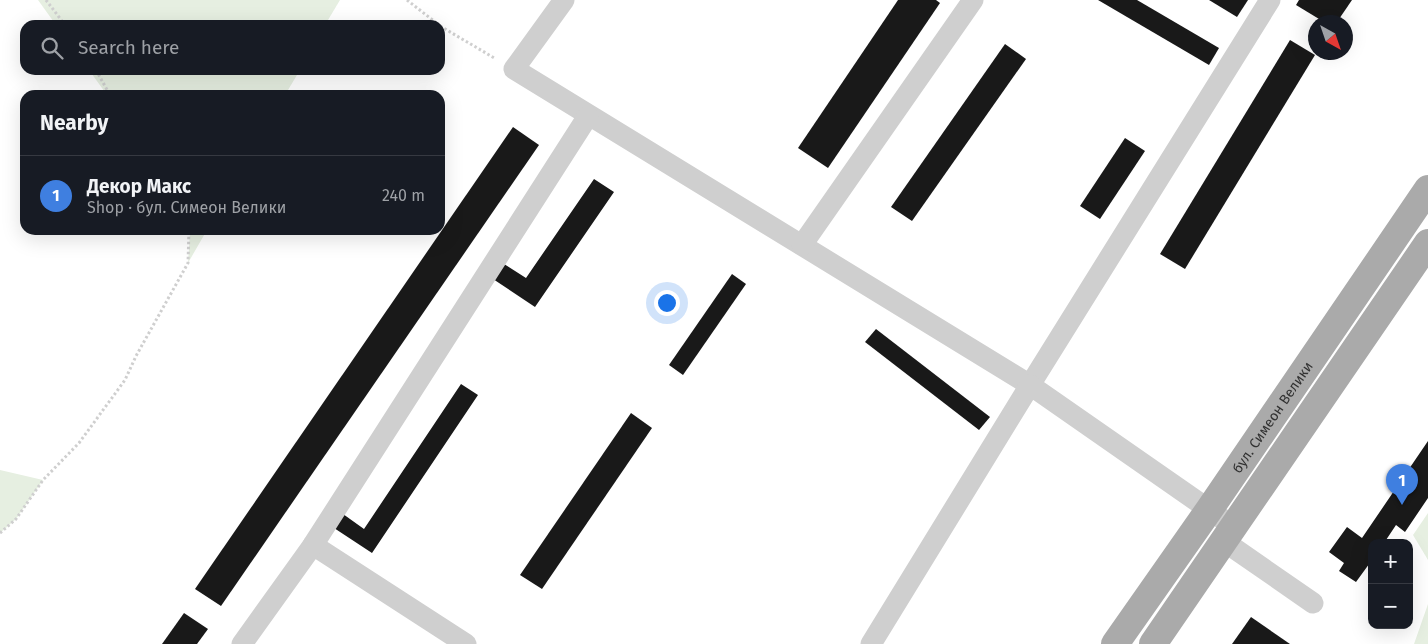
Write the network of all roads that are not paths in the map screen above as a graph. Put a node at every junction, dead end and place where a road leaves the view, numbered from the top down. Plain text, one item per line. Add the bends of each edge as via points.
1 (564, 0) edge
2 (1270, 0) edge
3 (971, 1) edge
4 (588, 116) junction
5 (1428, 189) edge
6 (1428, 243) edge
7 (802, 245) junction
8 (1030, 385) junction
9 (1210, 510) junction
10 (1229, 535) junction
11 (313, 545) junction
12 (1313, 602) dead end
13 (242, 644) edge
14 (466, 644) edge
15 (871, 644) edge
16 (1115, 644) edge
17 (1154, 644) edge

1 - 4 lane via 514,69
2 - 8 lane
3 - 7 lane
4 - 7 lane
4 - 11 lane
5 - 9 main road, бул. Симеон Велики
6 - 10 main road
7 - 8 lane
8 - 9 lane
8 - 15 lane
9 - 10 lane
9 - 16 main road, бул. Симеон Велики
10 - 12 lane
10 - 17 main road
11 - 13 lane
11 - 14 lane

